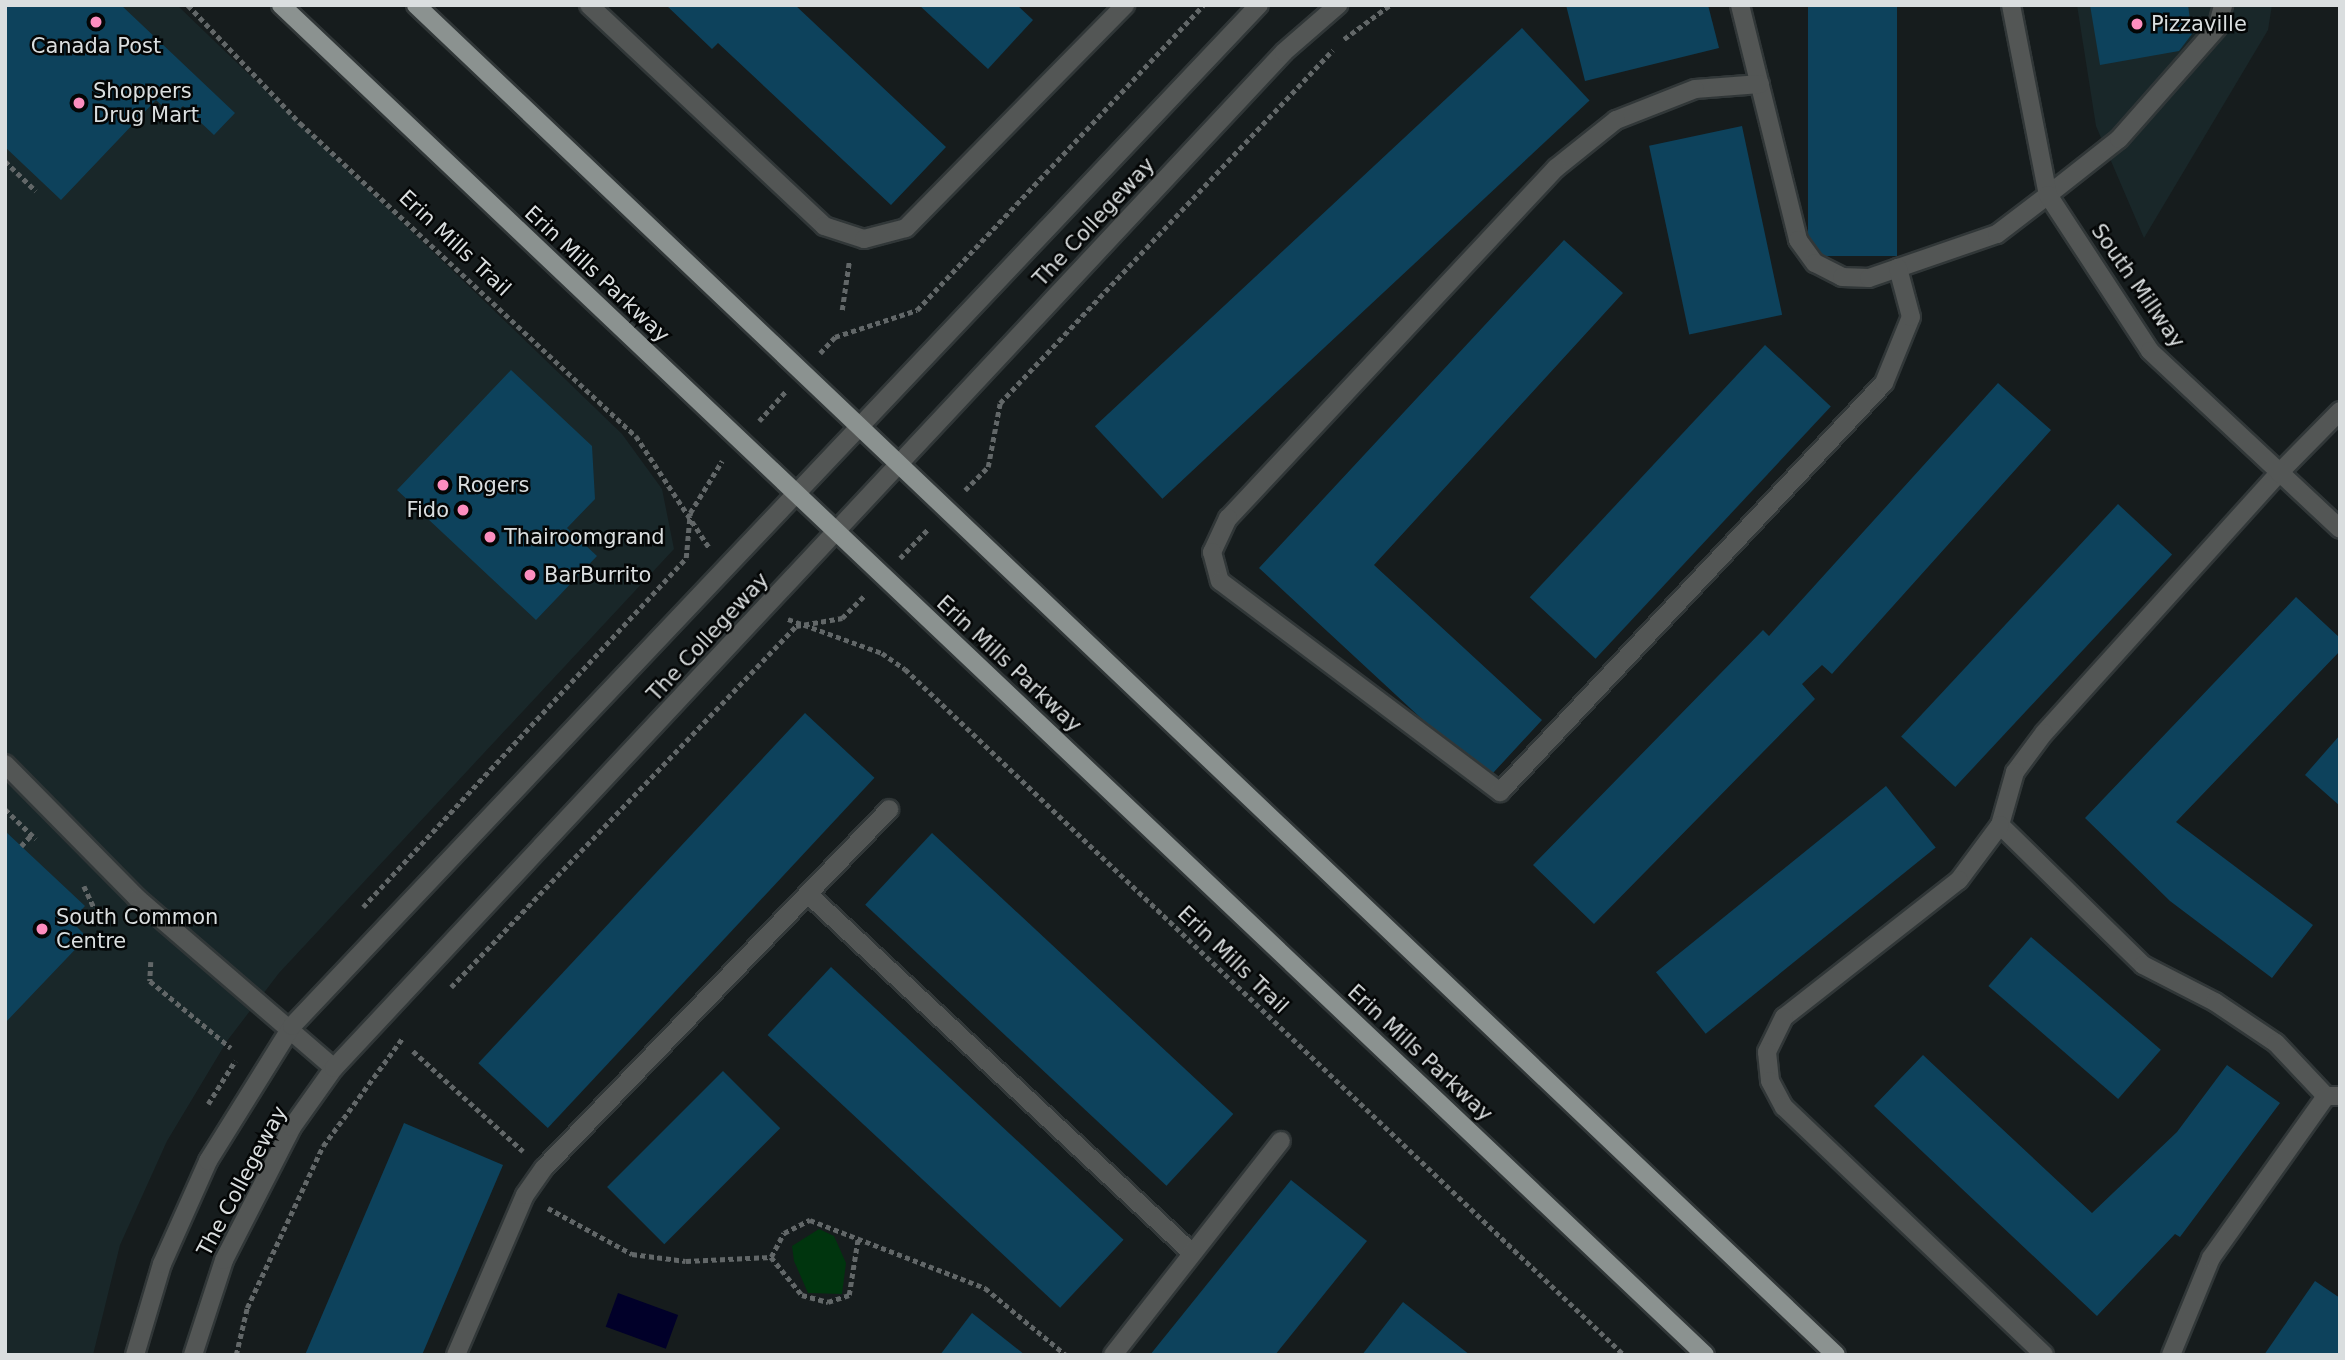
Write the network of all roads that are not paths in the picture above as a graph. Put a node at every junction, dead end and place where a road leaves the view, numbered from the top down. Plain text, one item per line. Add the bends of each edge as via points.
1 (281, 5) edge
2 (416, 5) edge
3 (589, 5) edge
4 (1125, 5) edge
5 (1259, 5) edge
6 (1338, 5) edge
7 (1740, 5) edge
8 (2011, 5) edge
9 (2223, 5) edge
10 (1760, 85) junction
11 (2048, 195) junction
12 (1898, 268) junction
13 (2340, 411) edge
14 (857, 424) junction
15 (900, 465) junction
16 (2279, 473) junction
17 (794, 491) junction
18 (2340, 528) edge
19 (837, 532) junction
20 (5, 764) edge
21 (889, 809) dead end
22 (2000, 825) junction
23 (808, 894) junction
24 (292, 1027) junction
25 (334, 1068) junction
26 (2333, 1096) edge
27 (1281, 1141) dead end
28 (1191, 1252) junction
29 (135, 1355) edge
30 (194, 1355) edge
31 (456, 1355) edge
32 (1113, 1355) edge
33 (1706, 1355) edge
34 (1836, 1355) edge
35 (2044, 1355) edge
36 (2171, 1355) edge

1 - 17 main road, Erin Mills Parkway
2 - 14 main road
3 - 4 street via 824,226 852,237 887,237 906,228
5 - 14 street, The Collegeway
6 - 15 street, The Collegeway via 1284,52
7 - 10 street
8 - 11 street, South Millway
9 - 11 street via 2217,28 2119,139
10 - 12 street via 1798,240 1815,263 1842,276 1869,278
10 - 12 street via 1695,89 1616,120 1556,168 1228,518 1212,552 1220,582 1500,792 1884,383 1911,317
11 - 12 street via 1997,234
11 - 16 street, South Millway via 2150,351
13 - 16 street
14 - 15 main road
14 - 17 street, The Collegeway
15 - 19 street, The Collegeway
15 - 34 main road
16 - 18 street, South Millway
16 - 22 street via 2044,733 2015,772
17 - 19 main road, Erin Mills Parkway
17 - 24 street, The Collegeway
19 - 25 street, The Collegeway
19 - 33 main road, Erin Mills Parkway
20 - 24 street via 137,898
21 - 23 street
22 - 26 street via 2143,965 2276,1043
22 - 35 street via 1959,880 1784,1017 1768,1052 1770,1082 1784,1107
23 - 28 street
23 - 31 street via 544,1168 525,1195
24 - 25 street
24 - 29 street, The Collegeway via 208,1161 162,1264
25 - 30 street, The Collegeway via 292,1127 223,1260
26 - 36 street via 2211,1258
27 - 28 street
28 - 32 street

